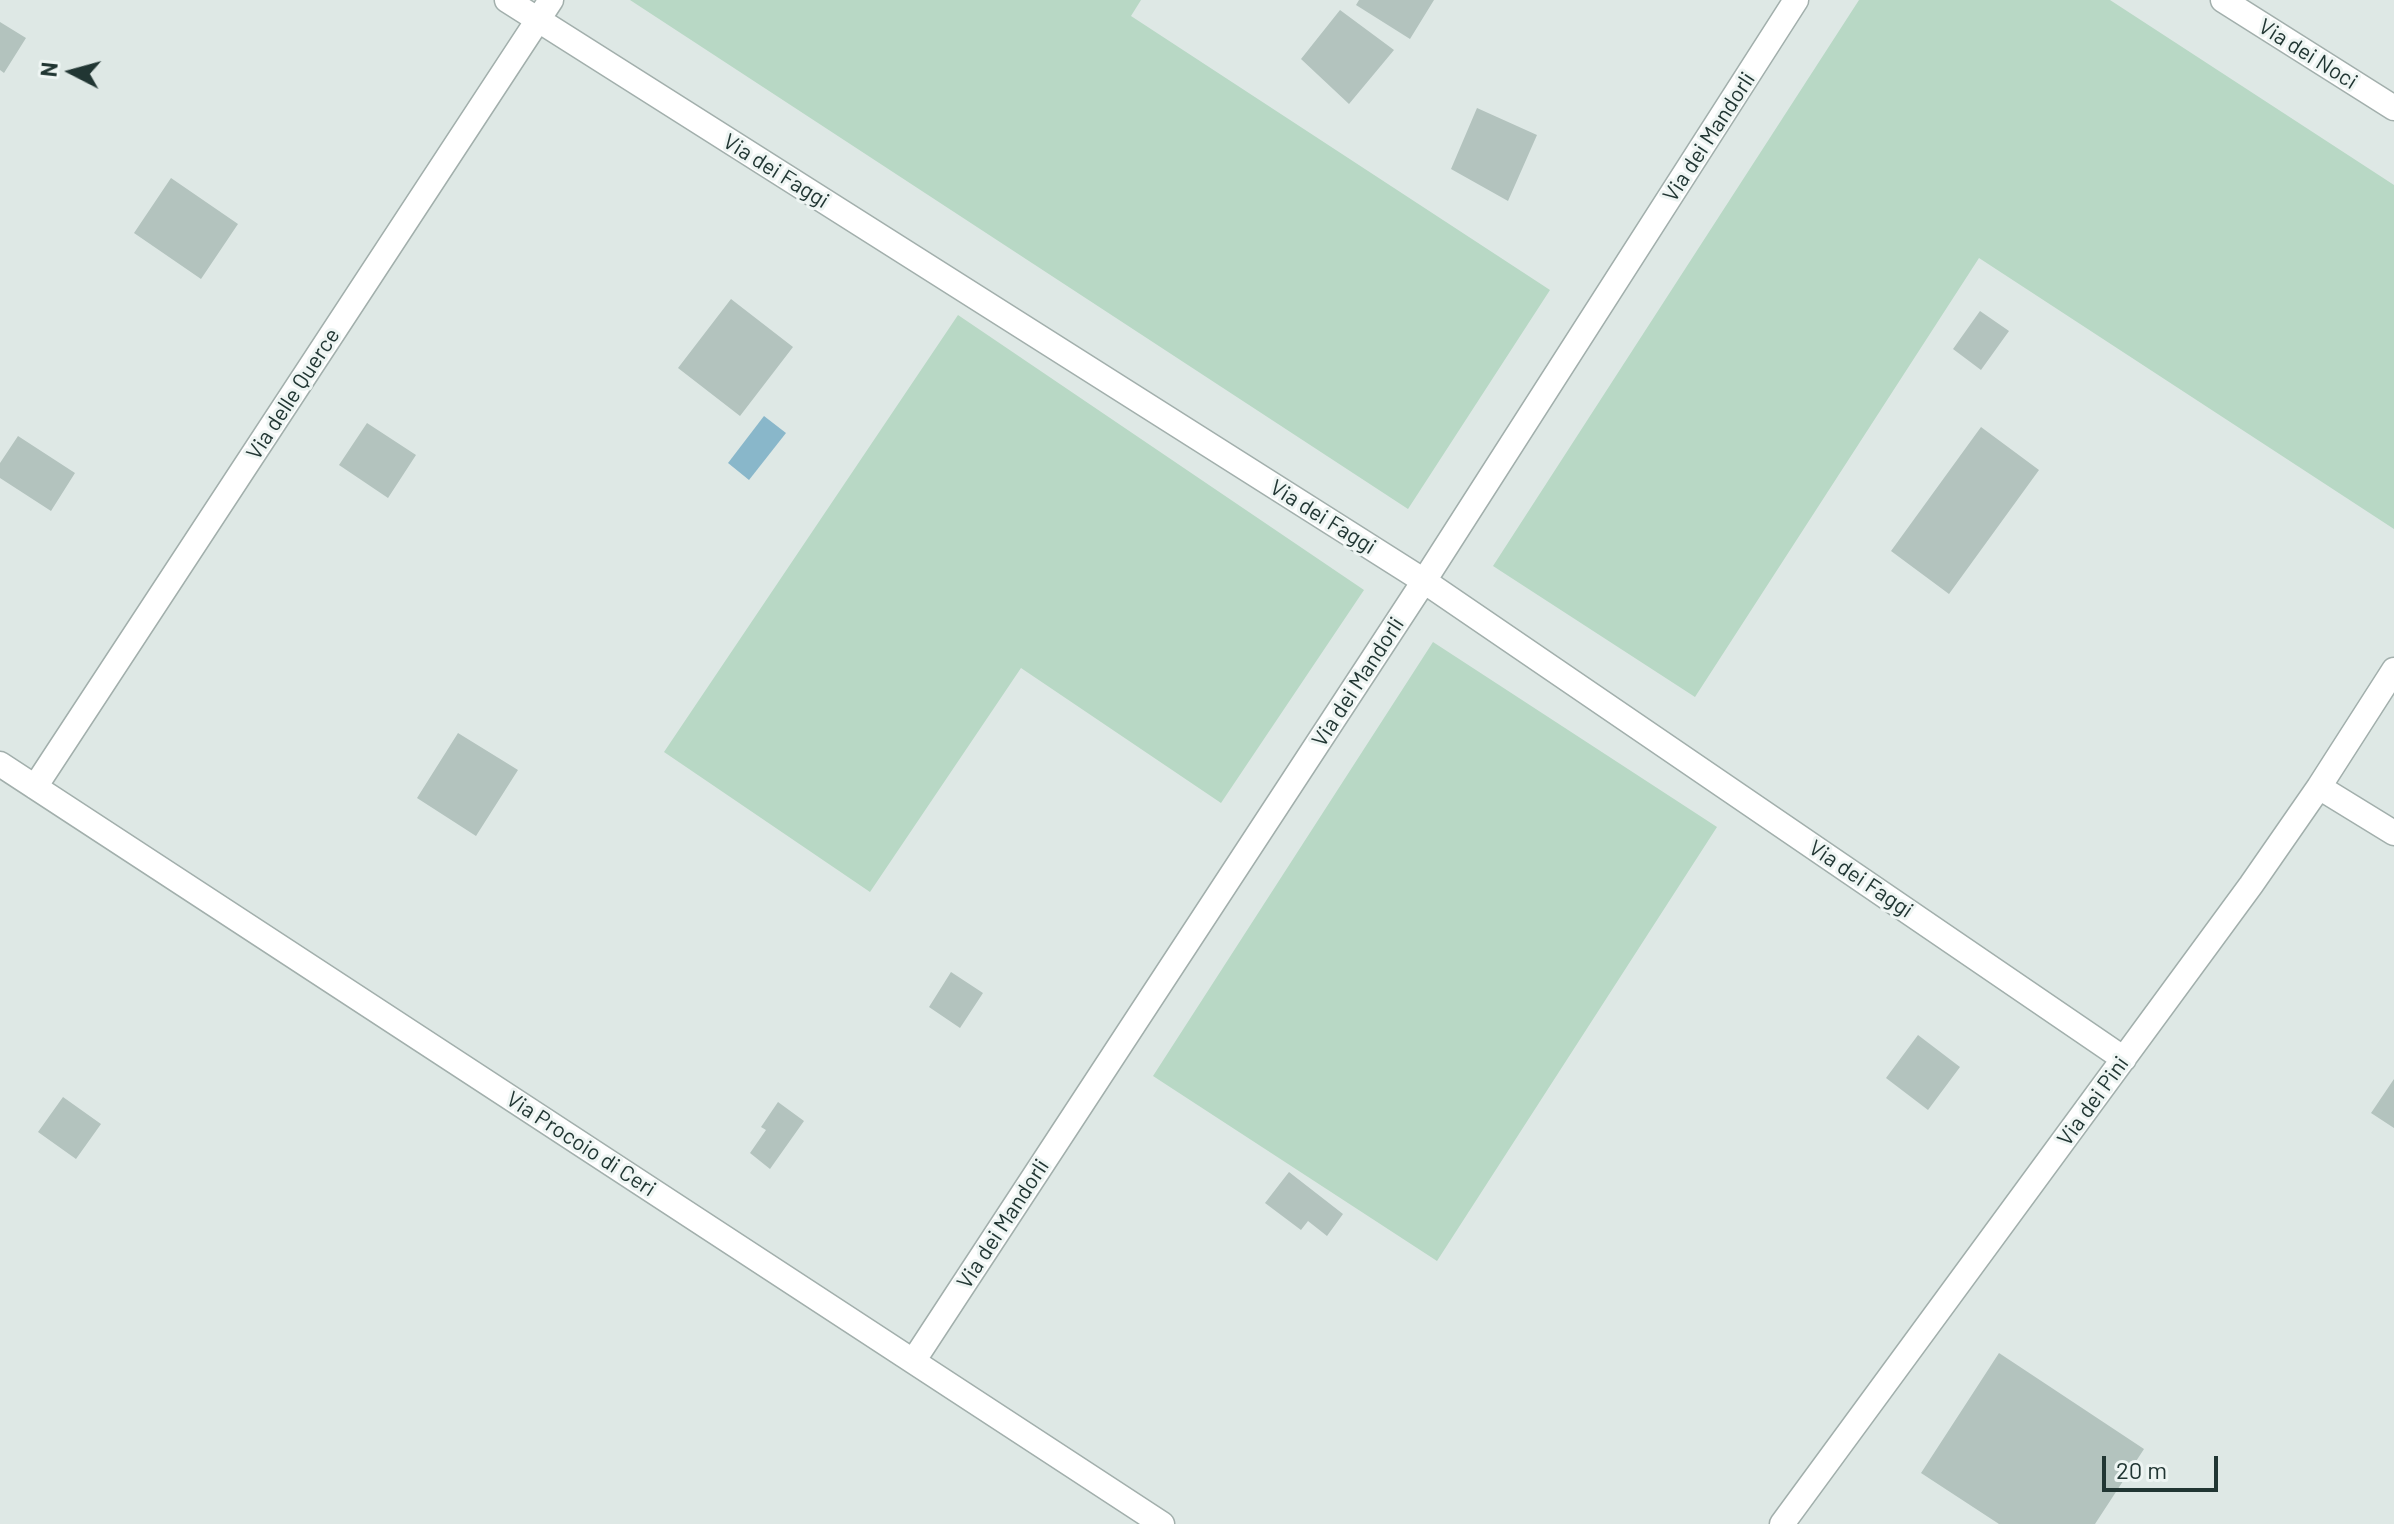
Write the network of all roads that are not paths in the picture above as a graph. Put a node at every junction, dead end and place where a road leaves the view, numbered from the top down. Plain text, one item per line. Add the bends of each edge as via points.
1 (507, 0) edge
2 (1796, 0) edge
3 (2223, 0) edge
4 (545, 10) edge
5 (2394, 108) edge
6 (1424, 581) junction
7 (2394, 670) edge
8 (0, 764) edge
9 (35, 787) junction
10 (2319, 787) junction
11 (2394, 833) edge
12 (2124, 1059) junction
13 (914, 1360) junction
14 (1162, 1524) edge
15 (1782, 1524) edge

1 - 4 street, Via dei Faggi
2 - 6 street, Via dei Mandorli
3 - 5 street, Via dei Noci
4 - 6 street, Via dei Faggi
4 - 9 street, Via delle Querce
6 - 12 street, Via dei Faggi
6 - 13 street, Via dei Mandorli
7 - 10 street, Via dei Pini
8 - 9 street, Via Procoio di Ceri
9 - 13 street, Via Procoio di Ceri
10 - 11 street
10 - 12 street, Via dei Pini
12 - 15 street, Via dei Pini
13 - 14 street, Via Procoio di Ceri

